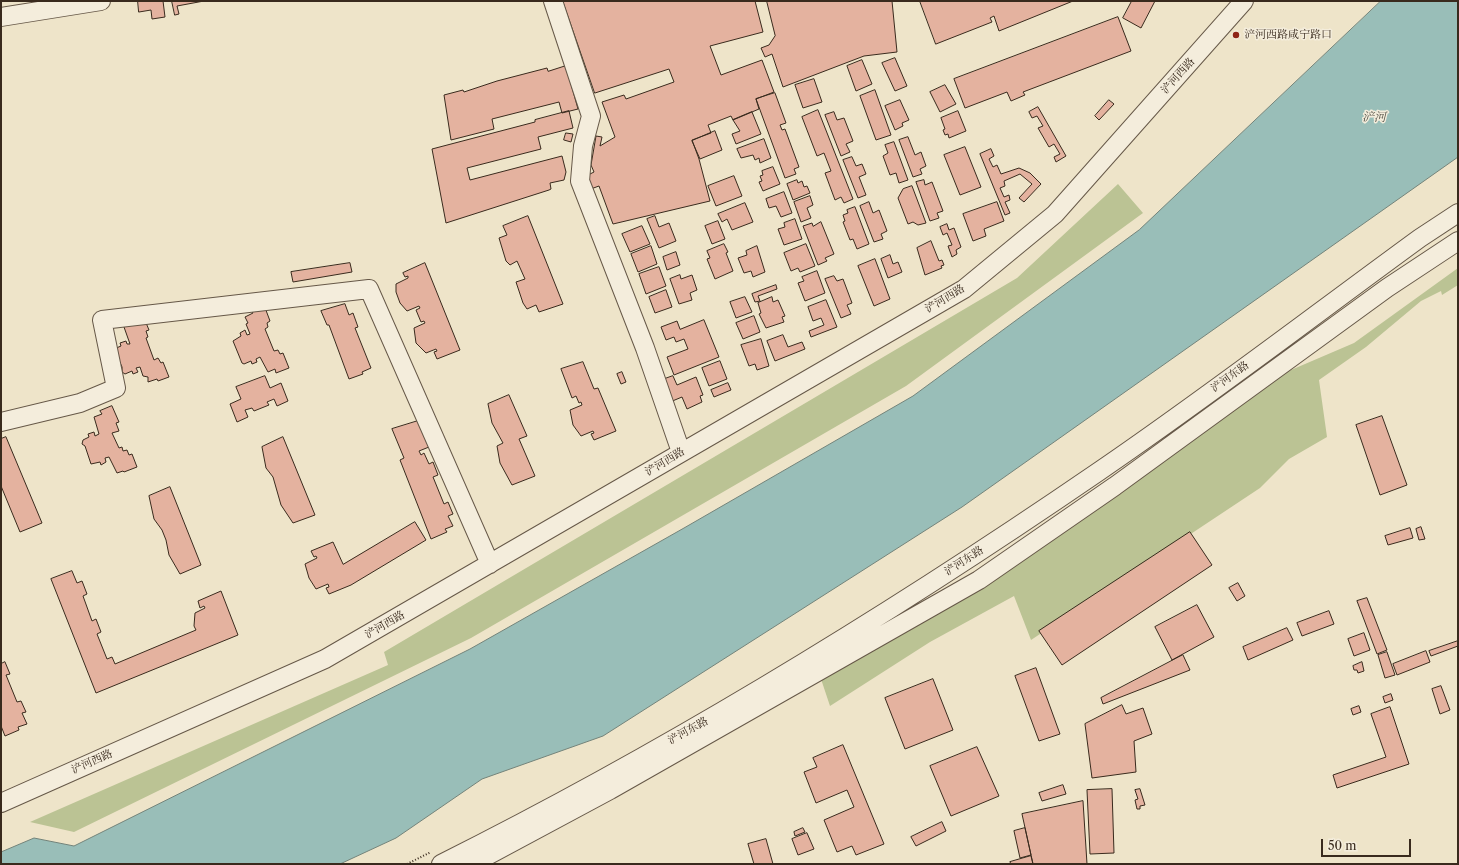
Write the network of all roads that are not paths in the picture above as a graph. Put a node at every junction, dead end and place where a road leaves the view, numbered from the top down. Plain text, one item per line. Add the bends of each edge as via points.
1 (101, 1) edge
2 (553, 1) edge
3 (1244, 1) edge
4 (1, 17) edge
5 (1458, 213) edge
6 (1458, 241) edge
7 (1, 422) edge
8 (681, 452) junction
9 (490, 564) junction
10 (1, 803) edge
11 (437, 858) edge
12 (472, 864) edge

1 - 4 street
2 - 8 street via 591,116 583,146 580,181 645,348
3 - 8 street, 浐河西路 via 1055,214 964,289
5 - 11 street, 浐河东路 via 1146,438 946,573 714,716 522,822
6 - 12 street, 浐河东路 via 1393,284 1115,486 979,580 610,790
7 - 9 street via 80,403 116,388 102,320 369,289
8 - 9 street, 浐河西路
9 - 10 street, 浐河西路 via 325,659

